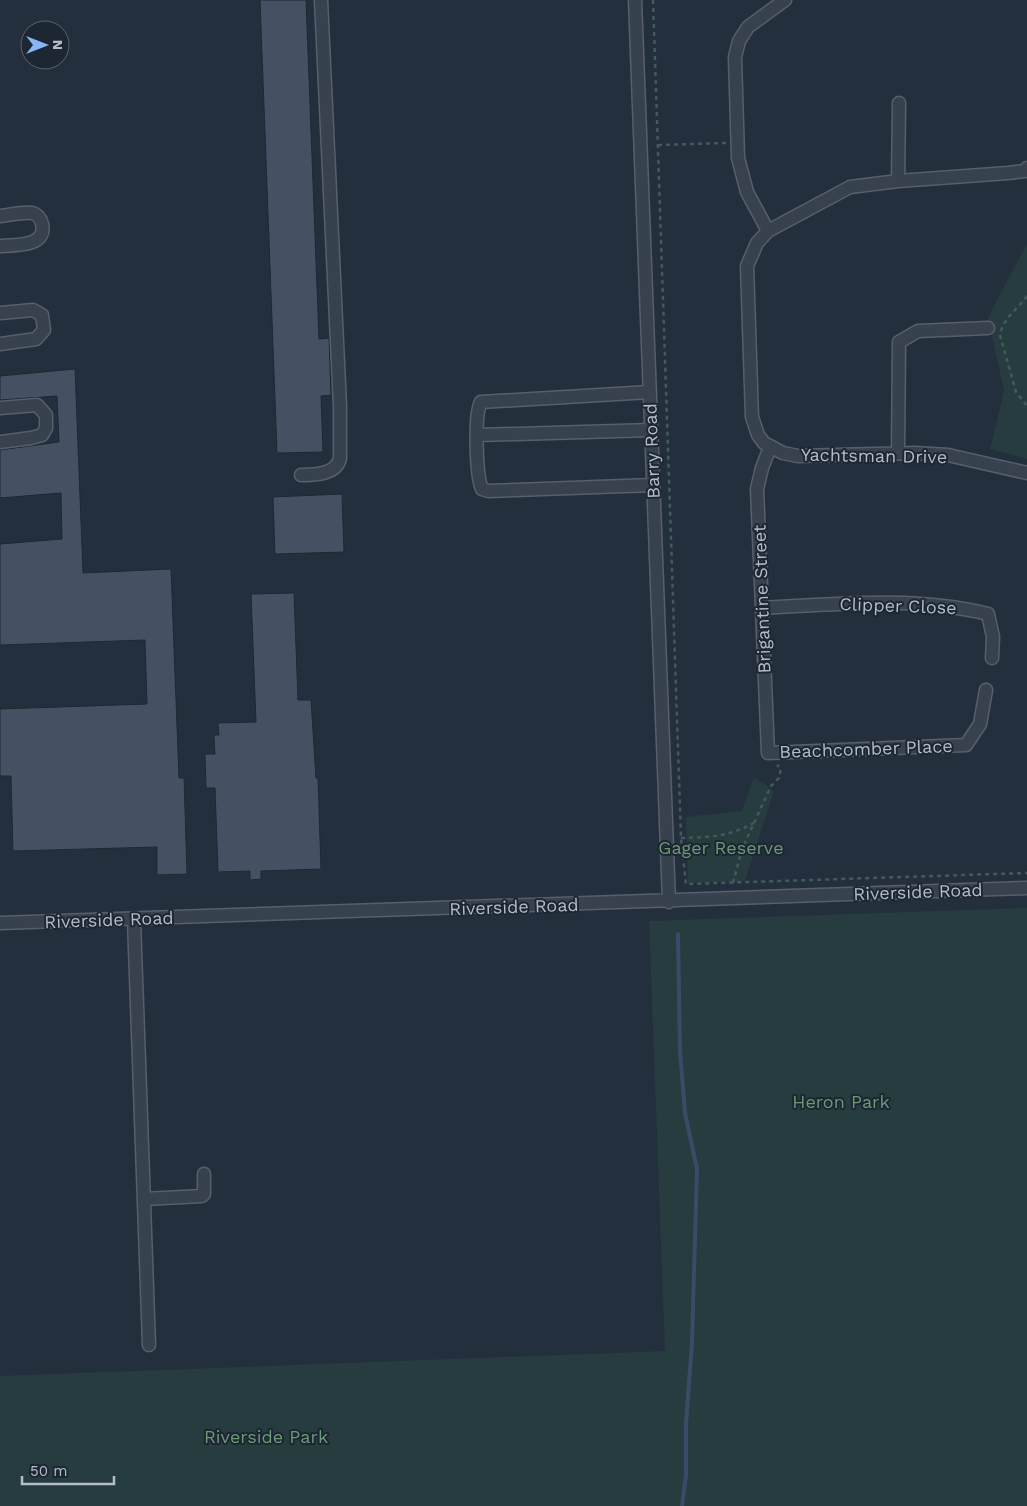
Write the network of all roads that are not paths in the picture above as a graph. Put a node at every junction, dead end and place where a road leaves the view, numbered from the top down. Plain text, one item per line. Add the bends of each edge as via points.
1 (321, 0) edge
2 (635, 0) edge
3 (785, 0) edge
4 (899, 103) dead end
5 (1027, 168) edge
6 (898, 181) junction
7 (0, 216) edge
8 (768, 231) junction
9 (0, 246) edge
10 (0, 313) edge
11 (988, 328) dead end
12 (0, 344) edge
13 (650, 392) junction
14 (0, 408) edge
15 (651, 430) junction
16 (478, 435) junction
17 (0, 442) edge
18 (770, 447) junction
19 (898, 453) junction
20 (1027, 473) edge
21 (302, 475) dead end
22 (654, 485) junction
23 (762, 608) junction
24 (992, 658) dead end
25 (986, 690) dead end
26 (768, 752) joint
27 (1027, 888) edge
28 (669, 902) junction
29 (134, 920) junction
30 (0, 924) edge
31 (204, 1174) dead end
32 (144, 1199) junction
33 (149, 1345) dead end

1 - 21 street via 340,458 335,469
2 - 13 street, Barry Road
3 - 8 street via 748,27 734,58 738,158 747,192
4 - 6 street
5 - 6 street via 1008,173
6 - 8 street via 850,187
7 - 9 street via 30,213 36,214 42,222 40,238 29,244
8 - 18 street via 757,243 747,266 752,417 758,435
10 - 12 street via 33,310 42,315 44,330 36,339
11 - 19 street via 918,331 899,342
13 - 15 street, Barry Road
13 - 16 street via 481,402 477,412
14 - 17 street via 37,405 46,415 46,428 42,435
15 - 16 street
15 - 22 street, Barry Road
16 - 22 street via 480,485 488,491
18 - 19 street, Yachtsman Drive via 798,456
18 - 23 street, Brigantine Street via 757,489
19 - 20 street, Yachtsman Drive via 948,455
22 - 28 street, Barry Road
23 - 24 street, Clipper Close via 872,602 961,607 988,614 993,638
23 - 26 street, Brigantine Street
25 - 26 street, Beachcomber Place via 980,724 966,745
27 - 28 street, Riverside Road
28 - 29 street, Riverside Road
29 - 30 street, Riverside Road
29 - 32 street
31 - 32 street via 202,1196
32 - 33 street

